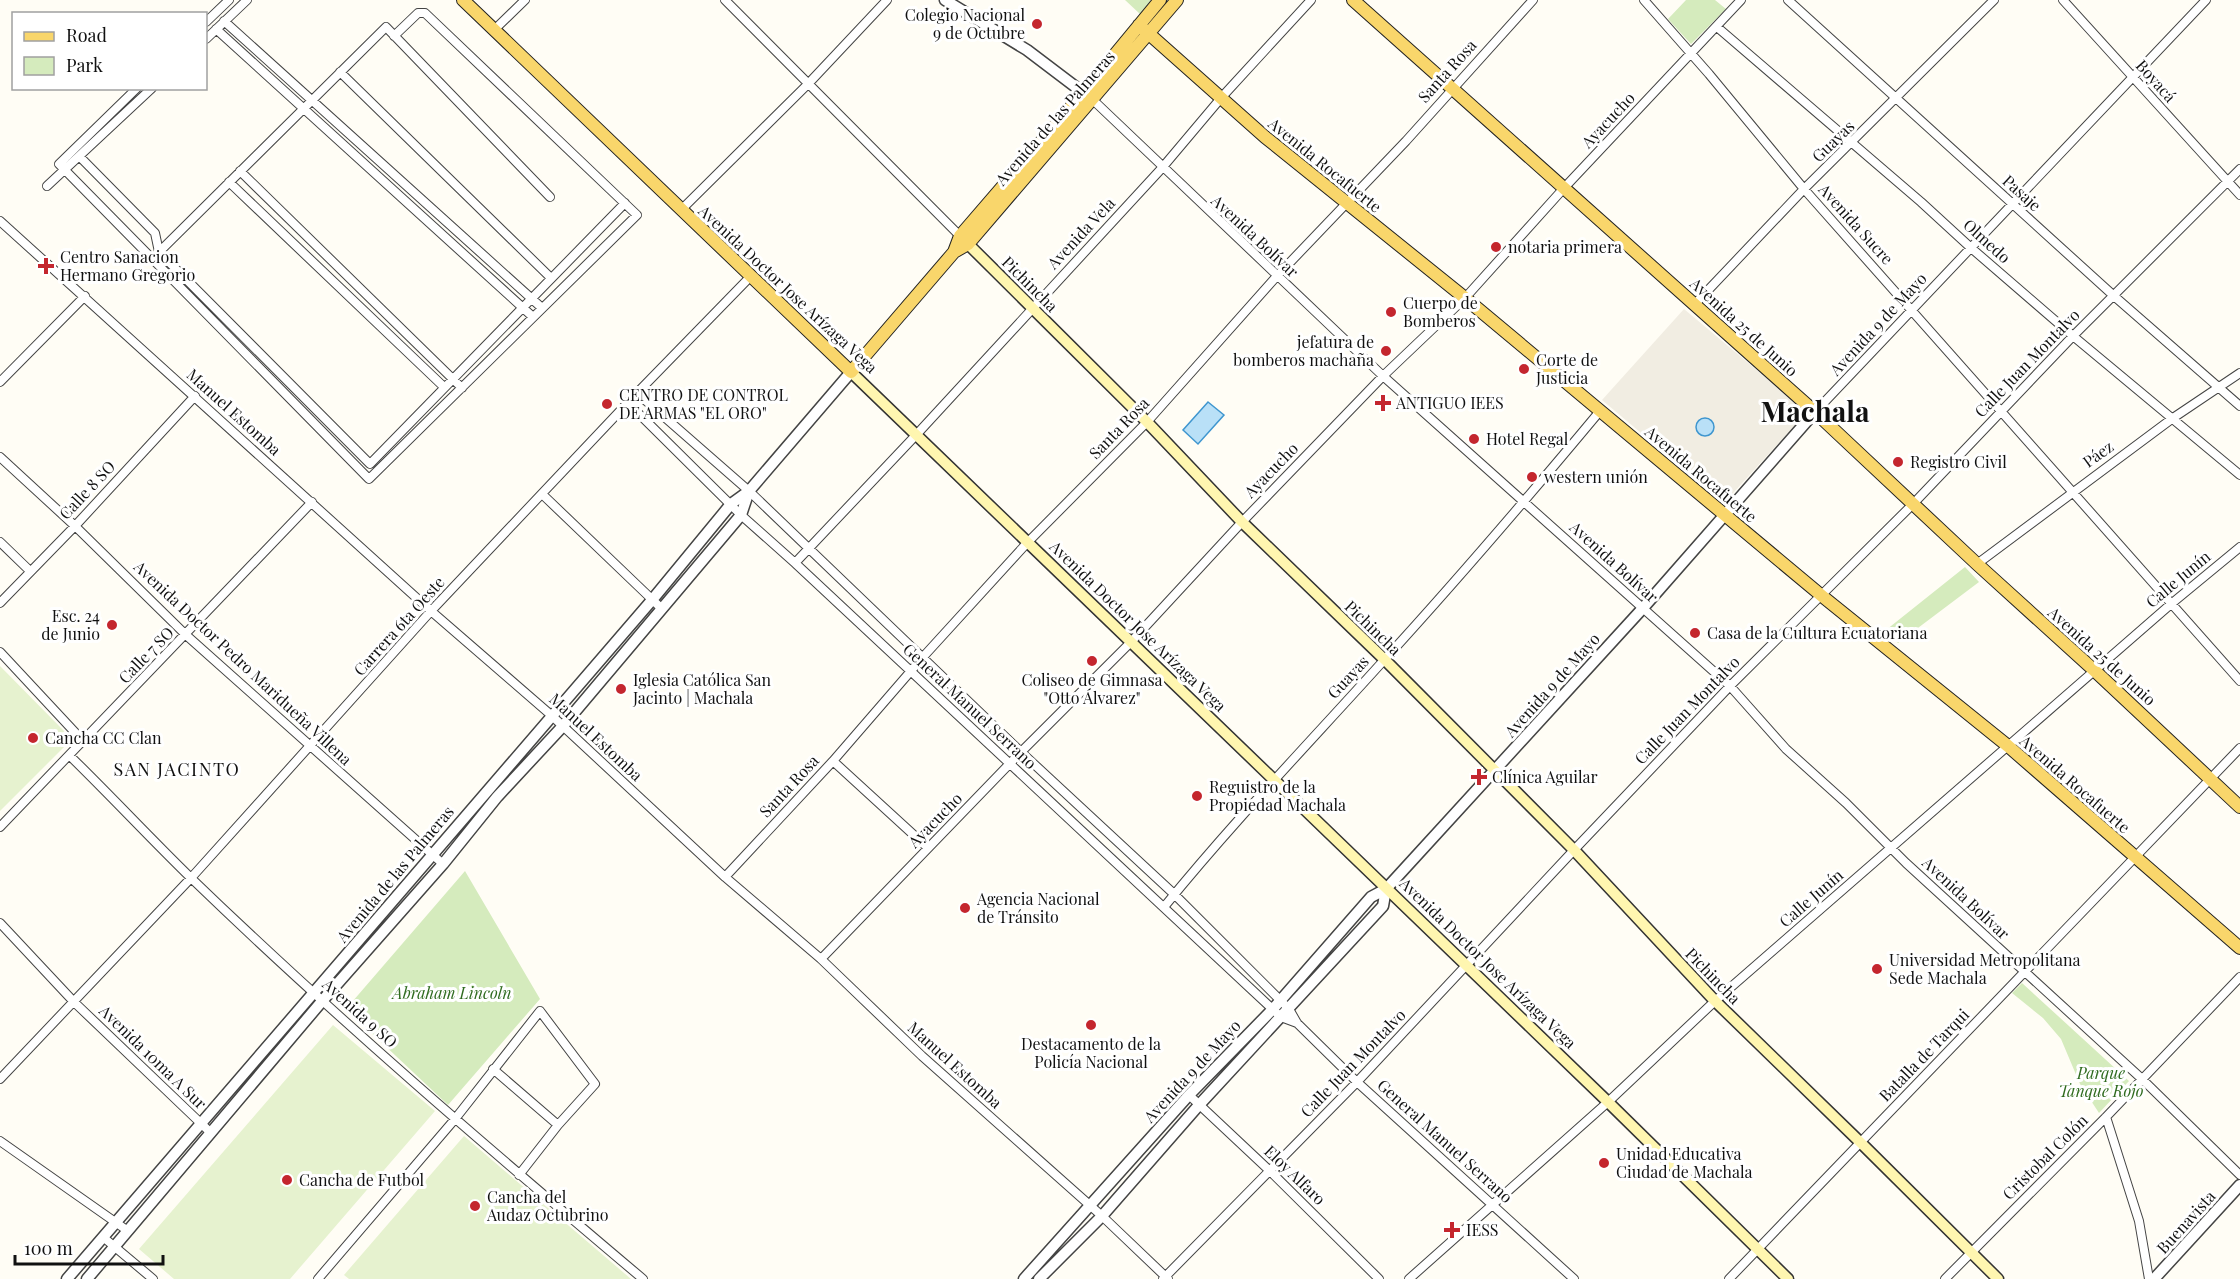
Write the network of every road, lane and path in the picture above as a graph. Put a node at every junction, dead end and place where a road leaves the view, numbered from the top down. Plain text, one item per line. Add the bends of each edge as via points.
1 (228, 0) edge
2 (247, 0) edge
3 (463, 0) edge
4 (525, 0) edge
5 (725, 0) edge
6 (888, 0) edge
7 (945, 0) edge
8 (1160, 0) edge
9 (1177, 0) edge
10 (1311, 0) edge
11 (1353, 0) edge
12 (1533, 0) edge
13 (1644, 0) edge
14 (1741, 0) edge
15 (1788, 0) edge
16 (1994, 0) edge
17 (2063, 0) edge
18 (2206, 0) edge
19 (207, 21) edge
20 (224, 21) junction
21 (1717, 27) junction
22 (216, 29) junction
23 (1144, 29) junction
24 (494, 30) junction
25 (394, 36) junction
26 (207, 38) edge
27 (1690, 54) junction
28 (340, 72) junction
29 (2132, 76) junction
30 (808, 84) junction
31 (1452, 87) junction
32 (135, 90) edge
33 (150, 90) edge
34 (1088, 97) junction
35 (1221, 98) junction
36 (1896, 99) junction
37 (312, 100) junction
38 (304, 108) junction
39 (1853, 143) junction
40 (80, 157) junction
41 (1162, 168) junction
42 (2240, 169) edge
43 (64, 170) junction
44 (240, 171) junction
45 (229, 182) junction
46 (2228, 182) junction
47 (47, 186) dead end
48 (1564, 188) junction
49 (1804, 189) junction
50 (2240, 195) edge
51 (550, 197) dead end
52 (625, 203) junction
53 (1346, 203) junction
54 (2012, 204) junction
55 (681, 210) junction
56 (0, 221) edge
57 (964, 240) junction
58 (1970, 247) junction
59 (159, 252) junction
60 (152, 259) junction
61 (751, 276) junction
62 (1276, 277) junction
63 (551, 278) junction
64 (2114, 296) junction
65 (85, 297) junction
66 (1465, 298) junction
67 (531, 299) junction
68 (1694, 304) junction
69 (523, 308) junction
70 (542, 308) junction
71 (1032, 308) junction
72 (1913, 311) junction
73 (534, 317) junction
74 (2073, 336) junction
75 (851, 372) junction
76 (2240, 373) edge
77 (1383, 376) junction
78 (453, 379) junction
79 (0, 382) edge
80 (444, 387) junction
81 (462, 388) junction
82 (2220, 388) junction
83 (637, 393) junction
84 (195, 396) junction
85 (628, 403) junction
86 (2240, 406) edge
87 (1600, 411) junction
88 (2000, 411) junction
89 (1815, 412) junction
90 (2173, 418) junction
91 (1147, 422) junction
92 (917, 434) junction
93 (0, 457) edge
94 (2240, 475) edge
95 (749, 491) junction
96 (2072, 492) junction
97 (542, 494) junction
98 (1525, 501) junction
99 (312, 502) junction
100 (731, 504) junction
101 (1913, 504) junction
102 (741, 515) junction
103 (1724, 515) junction
104 (1242, 522) junction
105 (75, 525) junction
106 (0, 542) edge
107 (1027, 543) junction
108 (2240, 547) edge
109 (809, 549) junction
110 (795, 563) junction
111 (1977, 564) junction
112 (30, 572) junction
113 (1822, 596) junction
114 (652, 600) junction
115 (0, 603) edge
116 (2171, 604) junction
117 (662, 608) junction
118 (1643, 608) junction
119 (431, 611) junction
120 (186, 635) junction
121 (1131, 642) junction
122 (0, 652) edge
123 (923, 657) junction
124 (1384, 660) junction
125 (2095, 671) junction
126 (911, 672) junction
127 (2240, 681) edge
128 (1730, 686) junction
129 (551, 716) junction
130 (562, 727) junction
131 (83, 741) junction
132 (2008, 746) junction
133 (311, 747) junction
134 (2240, 748) edge
135 (1021, 752) junction
136 (70, 756) junction
137 (833, 761) junction
138 (1011, 764) junction
139 (1494, 771) junction
140 (1274, 778) junction
141 (2211, 778) junction
142 (2240, 807) edge
143 (0, 827) edge
144 (928, 848) junction
145 (1892, 848) junction
146 (1574, 850) junction
147 (432, 854) junction
148 (2135, 859) junction
149 (443, 864) junction
150 (725, 877) junction
151 (191, 878) junction
152 (1386, 889) junction
153 (1174, 894) junction
154 (1164, 907) junction
155 (0, 923) edge
156 (2240, 948) edge
157 (821, 959) junction
158 (1466, 965) junction
159 (2025, 972) junction
160 (2240, 977) edge
161 (319, 997) junction
162 (1715, 1001) junction
163 (74, 1002) junction
164 (1281, 1009) junction
165 (493, 1069) junction
166 (0, 1079) edge
167 (2142, 1079) junction
168 (1357, 1082) junction
169 (1189, 1095) junction
170 (1608, 1102) junction
171 (1199, 1105) junction
172 (2106, 1117) junction
173 (455, 1119) junction
174 (201, 1124) junction
175 (558, 1125) junction
176 (211, 1133) junction
177 (0, 1141) edge
178 (1861, 1143) junction
179 (1270, 1171) junction
180 (2240, 1174) edge
181 (519, 1175) junction
182 (2240, 1185) edge
183 (1494, 1205) junction
184 (1089, 1206) junction
185 (1102, 1215) junction
186 (117, 1223) junction
187 (128, 1231) junction
188 (103, 1237) junction
189 (114, 1247) junction
190 (1758, 1250) junction
191 (1971, 1252) junction
192 (1166, 1278) edge
193 (67, 1279) edge
194 (87, 1279) edge
195 (153, 1279) edge
196 (318, 1279) edge
197 (643, 1279) edge
198 (1024, 1279) edge
199 (1039, 1279) edge
200 (1379, 1279) edge
201 (1409, 1279) edge
202 (1574, 1279) edge
203 (1729, 1279) edge
204 (1788, 1279) edge
205 (1945, 1279) edge
206 (1998, 1279) edge
207 (2149, 1279) edge
208 (2154, 1279) edge

1 - 19 street
2 - 20 street
3 - 24 main road, Avenida Doctor Jose Arízaga Vega
4 - 24 street
5 - 30 street, Pichincha
6 - 30 street
7 - 34 street, Avenida Bolívar via 1027,50
8 - 23 main road, Avenida de las Palmeras
9 - 23 main road, Avenida de las Palmeras
10 - 35 street, Avenida Vela
11 - 31 main road, Avenida 25 de Junio
12 - 31 street, Santa Rosa
13 - 27 street, Avenida Sucre
14 - 21 street, Ayacucho
15 - 36 street, Pasaje
16 - 36 street, Guayas
17 - 29 street, Boyacá
18 - 29 street, Avenida 9 de Mayo
20 - 22 street
20 - 37 street
21 - 27 street, Ayacucho
21 - 39 street, Olmedo
22 - 26 street
22 - 38 street
23 - 34 main road, Avenida de las Palmeras
23 - 35 main road, Avenida Rocafuerte
24 - 55 main road, Avenida Doctor Jose Arízaga Vega
25 - 28 street via 386,27
25 - 51 street
25 - 52 street via 418,13 424,13
27 - 48 street, Ayacucho
27 - 49 street, Avenida Sucre
28 - 37 street
28 - 63 street
29 - 46 street, Boyacá
29 - 54 street, Avenida 9 de Mayo
30 - 55 street
30 - 57 street, Pichincha
31 - 48 main road, Avenida 25 de Junio
31 - 53 street, Santa Rosa
32 - 43 street via 59,164
33 - 40 street
34 - 41 street, Avenida Bolívar
34 - 57 main road, Avenida de las Palmeras
35 - 41 street, Avenida Vela
35 - 53 main road, Avenida Rocafuerte
36 - 39 street, Guayas
36 - 54 street, Pasaje
37 - 38 street
37 - 67 street
38 - 44 street
38 - 69 street
39 - 49 street, Guayas
39 - 58 street, Olmedo
40 - 43 street
40 - 59 street via 155,233
41 - 62 street, Avenida Bolívar
41 - 71 street, Avenida Vela
42 - 46 street, Calle Juan Montalvo
43 - 47 street
43 - 60 street
44 - 45 street
44 - 78 street
45 - 59 street
45 - 80 street
46 - 50 street, Boyacá
46 - 64 street, Calle Juan Montalvo
48 - 66 street, Ayacucho
48 - 68 main road, Avenida 25 de Junio
49 - 68 street, Guayas
49 - 72 street, Avenida Sucre
52 - 63 street
52 - 70 street via 637,215
53 - 62 street, Santa Rosa
53 - 66 main road, Avenida Rocafuerte
54 - 58 street, Avenida 9 de Mayo
54 - 64 street, Pasaje
55 - 61 main road, Avenida Doctor Jose Arízaga Vega
56 - 65 street, Manuel Estomba
57 - 71 main road, Pichincha
57 - 75 main road, Avenida de las Palmeras
58 - 72 street, Avenida 9 de Mayo
58 - 74 street, Olmedo
59 - 60 street
59 - 80 street via 369,464
60 - 81 street via 369,479
61 - 75 main road, Avenida Doctor Jose Arízaga Vega
61 - 83 street, Carrera 6ta Oeste
62 - 77 street, Avenida Bolívar
62 - 91 street, Santa Rosa
63 - 67 street
64 - 74 street, Calle Juan Montalvo
64 - 82 street, Pasaje
65 - 79 street
65 - 84 street, Manuel Estomba
66 - 77 street, Ayacucho
66 - 87 main road, Avenida Rocafuerte
67 - 69 street
67 - 70 street
68 - 89 main road, Avenida 25 de Junio
69 - 73 street
69 - 78 street
70 - 73 street
71 - 91 main road, Pichincha
71 - 92 street, Avenida Vela
72 - 88 street, Avenida Sucre
72 - 89 street, Avenida 9 de Mayo
73 - 81 street
74 - 88 street, Calle Juan Montalvo
74 - 90 street, Olmedo
75 - 92 main road, Avenida Doctor Jose Arízaga Vega
75 - 95 street, Avenida de las Palmeras
76 - 82 street, Páez
77 - 98 street, Avenida Bolívar
77 - 104 street, Ayacucho
78 - 80 street
78 - 81 street
82 - 86 street, Pasaje
82 - 90 street, Páez
83 - 85 street, Carrera 6ta Oeste
83 - 95 street, General Manuel Serrano
84 - 99 street, Manuel Estomba
84 - 105 street, Calle 8 SO
85 - 97 street, Carrera 6ta Oeste
85 - 100 street, General Manuel Serrano
87 - 98 street, Guayas
87 - 103 main road, Avenida Rocafuerte
88 - 96 street, Avenida Sucre
88 - 101 street, Calle Juan Montalvo
89 - 101 main road, Avenida 25 de Junio
89 - 103 street, Avenida 9 de Mayo
90 - 94 street, Olmedo
90 - 96 street, Páez
91 - 104 main road, Pichincha
91 - 107 street, Santa Rosa
92 - 107 main road, Avenida Doctor Jose Arízaga Vega
92 - 109 street, Avenida Vela
93 - 105 street, Avenida Doctor Pedro Maridueña Villena
95 - 100 street, Avenida de las Palmeras
95 - 102 street, Avenida de las Palmeras
95 - 109 street, General Manuel Serrano
96 - 111 street, Páez
96 - 116 street, Avenida Sucre
97 - 114 street
97 - 119 street, Carrera 6ta Oeste
98 - 118 street, Avenida Bolívar
98 - 124 street, Guayas
99 - 119 street, Manuel Estomba
99 - 120 street, Calle 7 SO
100 - 102 street, General Manuel Serrano
100 - 114 street, Avenida de las Palmeras
101 - 111 main road, Avenida 25 de Junio
101 - 113 street, Calle Juan Montalvo
102 - 110 street, General Manuel Serrano
102 - 117 street, Avenida de las Palmeras
103 - 113 main road, Avenida Rocafuerte
103 - 118 street, Avenida 9 de Mayo
104 - 121 street, Ayacucho
104 - 124 main road, Pichincha
105 - 112 street, Calle 8 SO
105 - 120 street, Avenida Doctor Pedro Maridueña Villena
106 - 112 street
107 - 121 main road, Avenida Doctor Jose Arízaga Vega
107 - 123 street, Santa Rosa
108 - 116 street, Calle Junín
109 - 110 street, Avenida Vela
109 - 123 street, General Manuel Serrano
110 - 126 street, General Manuel Serrano
111 - 125 main road, Avenida 25 de Junio
112 - 115 street, Calle 8 SO
113 - 128 street, Calle Juan Montalvo
113 - 132 main road, Avenida Rocafuerte
114 - 117 street
114 - 129 street, Avenida de las Palmeras
116 - 125 street, Calle Junín
116 - 127 street, Avenida Sucre
117 - 130 street, Avenida de las Palmeras
118 - 128 street, Avenida Bolívar
118 - 139 street, Avenida 9 de Mayo
119 - 129 street, Manuel Estomba
119 - 133 street, Carrera 6ta Oeste
120 - 131 street, Calle 7 SO
120 - 133 street, Avenida Doctor Pedro Maridueña Villena
121 - 135 street, Ayacucho
121 - 140 main road, Avenida Doctor Jose Arízaga Vega
122 - 131 street
123 - 126 street, Santa Rosa
123 - 135 street, General Manuel Serrano
124 - 139 main road, Pichincha
124 - 140 street, Guayas
125 - 132 street, Calle Junín
125 - 141 main road, Avenida 25 de Junio
126 - 137 street, Santa Rosa
126 - 138 street, General Manuel Serrano
128 - 145 street, Avenida Bolívar via 1786,749
128 - 146 street, Calle Juan Montalvo
129 - 130 street, Manuel Estomba
129 - 147 street, Avenida de las Palmeras
130 - 149 street, Avenida de las Palmeras via 497,797
130 - 150 street, Manuel Estomba
131 - 136 street, Calle 7 SO
132 - 145 street, Calle Junín
132 - 148 main road, Avenida Rocafuerte
133 - 147 street, Avenida Doctor Pedro Maridueña Villena
133 - 151 street, Carrera 6ta Oeste
134 - 141 street, Batalla de Tarqui
135 - 138 street, Ayacucho
135 - 153 street, General Manuel Serrano
136 - 143 street, Calle 7 SO
136 - 151 street, Avenida 9 SO
137 - 144 street
137 - 150 street, Santa Rosa
138 - 144 street, Ayacucho
138 - 154 street, General Manuel Serrano
139 - 146 main road, Pichincha
139 - 152 street, Avenida 9 de Mayo
140 - 152 main road, Avenida Doctor Jose Arízaga Vega
140 - 153 street, Guayas
141 - 142 main road, Avenida 25 de Junio
141 - 148 street, Batalla de Tarqui
144 - 157 street, Ayacucho
145 - 159 street, Avenida Bolívar
145 - 162 street, Calle Junín
146 - 158 street, Calle Juan Montalvo
146 - 162 main road, Pichincha
147 - 149 street, Avenida Doctor Pedro Maridueña Villena
147 - 161 street, Avenida de las Palmeras
148 - 156 main road, Avenida Rocafuerte
148 - 159 street, Batalla de Tarqui
149 - 161 street, Avenida de las Palmeras
150 - 157 street, Manuel Estomba
151 - 161 street, Avenida 9 SO
151 - 163 street, Carrera 6ta Oeste
152 - 158 main road, Avenida Doctor Jose Arízaga Vega
152 - 164 street, Avenida 9 de Mayo via 1371,897
153 - 154 street, Guayas
153 - 164 street, General Manuel Serrano
154 - 164 street, General Manuel Serrano
155 - 163 street, Avenida 10ma A Sur
157 - 184 street, Manuel Estomba
158 - 168 street, Calle Juan Montalvo
158 - 170 main road, Avenida Doctor Jose Arízaga Vega
159 - 167 street, Avenida Bolívar
159 - 178 street, Batalla de Tarqui
160 - 167 street, Cristobal Colón
161 - 173 street, Avenida 9 SO
161 - 174 street, Avenida de las Palmeras
161 - 176 street, Avenida de las Palmeras
162 - 170 street, Calle Junín
162 - 178 main road, Pichincha
163 - 166 street, Carrera 6ta Oeste
163 - 174 street, Avenida 10ma A Sur
164 - 168 street, General Manuel Serrano
164 - 169 street, Avenida 9 de Mayo
164 - 171 street, Avenida 9 de Mayo
165 - 173 street
165 - 175 street
165 - 175 street via 540,1011 595,1084
167 - 172 street, Cristobal Colón
167 - 180 street, Avenida Bolívar
168 - 179 street, Calle Juan Montalvo
168 - 183 street, General Manuel Serrano
169 - 171 street, Eloy Alfaro
169 - 184 street, Avenida 9 de Mayo
170 - 183 street, Calle Junín
170 - 190 main road, Avenida Doctor Jose Arízaga Vega
171 - 179 street, Eloy Alfaro
171 - 185 street, Avenida 9 de Mayo
172 - 191 street, Cristobal Colón
172 - 207 street via 2139,1221
173 - 181 street, Avenida 9 SO
173 - 196 street
174 - 176 street, Avenida 10ma A Sur
174 - 186 street, Avenida de las Palmeras
175 - 181 street
176 - 187 street, Avenida de las Palmeras
177 - 186 street
178 - 190 street, Batalla de Tarqui
178 - 191 main road, Pichincha
179 - 192 street, Calle Juan Montalvo
179 - 200 street, Eloy Alfaro
181 - 197 street, Avenida 9 SO
182 - 208 street, Buenavista
183 - 201 street, Calle Junín
183 - 202 street, General Manuel Serrano
184 - 185 street, Manuel Estomba
184 - 198 street, Avenida 9 de Mayo
185 - 192 street, Manuel Estomba
185 - 199 street, Avenida 9 de Mayo
186 - 187 street
186 - 188 street, Avenida de las Palmeras
187 - 189 street, Avenida de las Palmeras
188 - 189 street
188 - 193 street, Avenida de las Palmeras
189 - 194 street, Avenida de las Palmeras
189 - 195 street
190 - 203 street, Batalla de Tarqui
190 - 204 main road, Avenida Doctor Jose Arízaga Vega
191 - 205 street, Cristobal Colón
191 - 206 main road, Pichincha

